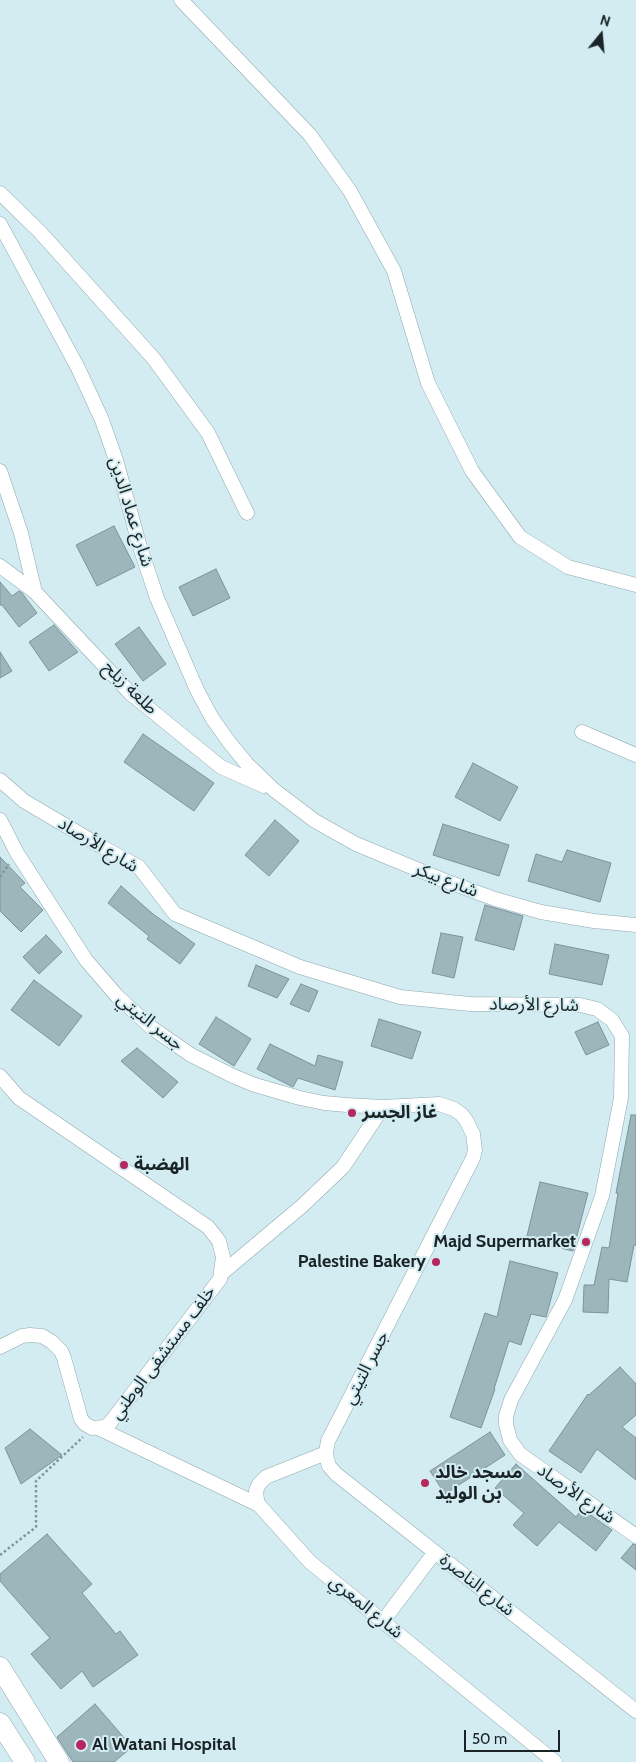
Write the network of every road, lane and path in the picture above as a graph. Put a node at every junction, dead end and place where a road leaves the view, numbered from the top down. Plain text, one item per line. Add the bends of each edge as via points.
1 (181, 0) edge
2 (0, 193) edge
3 (0, 224) edge
4 (0, 471) edge
5 (246, 513) dead end
6 (0, 566) edge
7 (636, 586) edge
8 (35, 592) junction
9 (582, 732) dead end
10 (636, 755) edge
11 (0, 780) edge
12 (274, 790) junction
13 (0, 820) edge
14 (636, 925) edge
15 (0, 1076) edge
16 (383, 1107) junction
17 (222, 1274) junction
18 (0, 1347) edge
19 (96, 1428) junction
20 (326, 1453) junction
21 (259, 1505) junction
22 (636, 1536) edge
23 (435, 1552) junction
24 (0, 1555) edge
25 (383, 1621) junction
26 (0, 1667) edge
27 (636, 1711) edge
28 (0, 1723) edge
29 (7, 1750) edge
30 (25, 1762) edge
31 (59, 1762) edge
32 (555, 1762) edge

1 - 7 street via 310,135 350,191 394,270 428,383 472,471 520,537 568,567
2 - 5 street via 40,232 154,359 208,433
3 - 12 street, شارع عماد الدين via 78,368 102,420 157,598 197,690 229,742 246,764
4 - 8 street via 21,533
6 - 8 street, طلعة زبلح
8 - 12 street, طلعة زبلح via 138,699 221,767
9 - 10 street
11 - 22 street, شارع الأرصاد via 24,800 139,867 175,914 300,968 400,997 470,1004 580,1005 597,1009 612,1020 622,1036 621,1098 602,1196 565,1300 511,1400 506,1424 510,1440 520,1454
12 - 14 street, شارع بيكر via 315,821 356,844 443,880 541,912
13 - 16 street, جسر التيتي via 17,853 86,960 116,996 152,1028 198,1059 255,1085 347,1106
15 - 17 street, خلف مستشفى الوطني via 19,1098 204,1224 222,1248
16 - 17 street via 343,1167
16 - 20 street, جسر التيتي via 429,1103 454,1109 470,1127 475,1150 470,1166 328,1441
17 - 19 street, خلف مستشفى الوطني via 110,1423
18 - 19 street, خلف مستشفى الوطني via 30,1335 42,1336 52,1342 64,1358 81,1419
19 - 21 street
19 - 24 path via 36,1481 36,1527
20 - 21 street via 266,1477 256,1491
20 - 23 street, شارع الناصرة via 329,1466 336,1474
21 - 25 street, شارع المعري via 310,1562
23 - 25 street
23 - 27 street, شارع الناصرة
25 - 32 street, شارع المعري
26 - 31 main road
28 - 29 main road
29 - 30 main road

